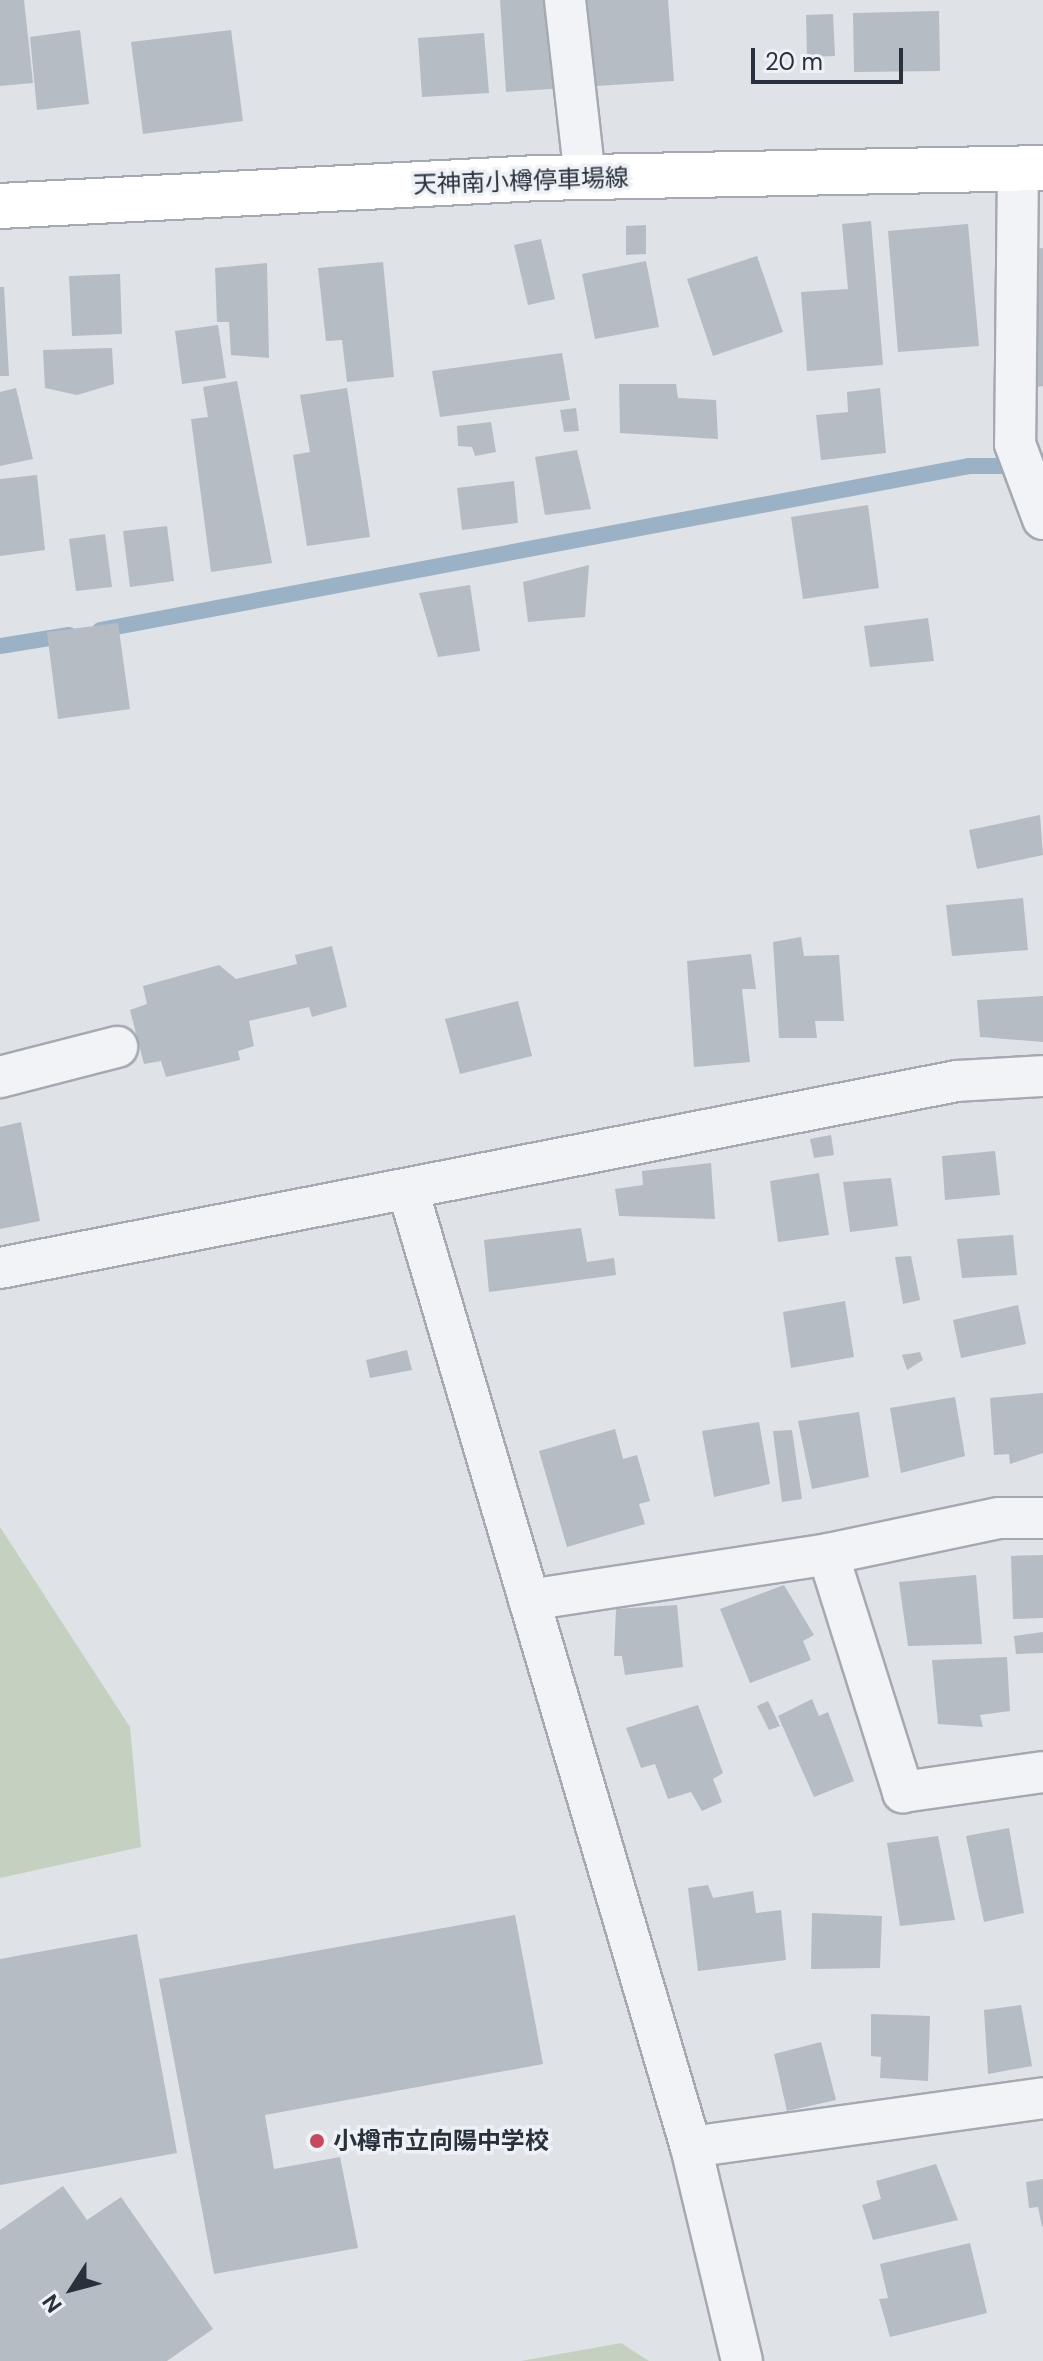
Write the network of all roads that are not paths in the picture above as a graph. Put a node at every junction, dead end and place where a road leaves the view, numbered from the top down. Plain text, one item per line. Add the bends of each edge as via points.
1 (565, 0) edge
2 (1030, 168) edge
3 (585, 178) junction
4 (0, 206) edge
5 (1043, 519) edge
6 (117, 1047) dead end
7 (1043, 1076) edge
8 (0, 1077) edge
9 (408, 1190) junction
10 (0, 1268) edge
11 (1043, 1518) edge
12 (828, 1554) junction
13 (529, 1600) junction
14 (1043, 1772) edge
15 (1043, 2098) edge
16 (691, 2147) junction
17 (742, 2361) edge

1 - 3 street
2 - 3 main road, 天神南小樽停車場線
2 - 5 street via 1015,444
3 - 4 main road, 天神南小樽停車場線
6 - 8 street
7 - 9 street via 957,1081
9 - 10 street
9 - 13 street
11 - 12 street via 999,1518
12 - 13 street
12 - 14 street via 903,1792
13 - 16 street
15 - 16 street
16 - 17 street

